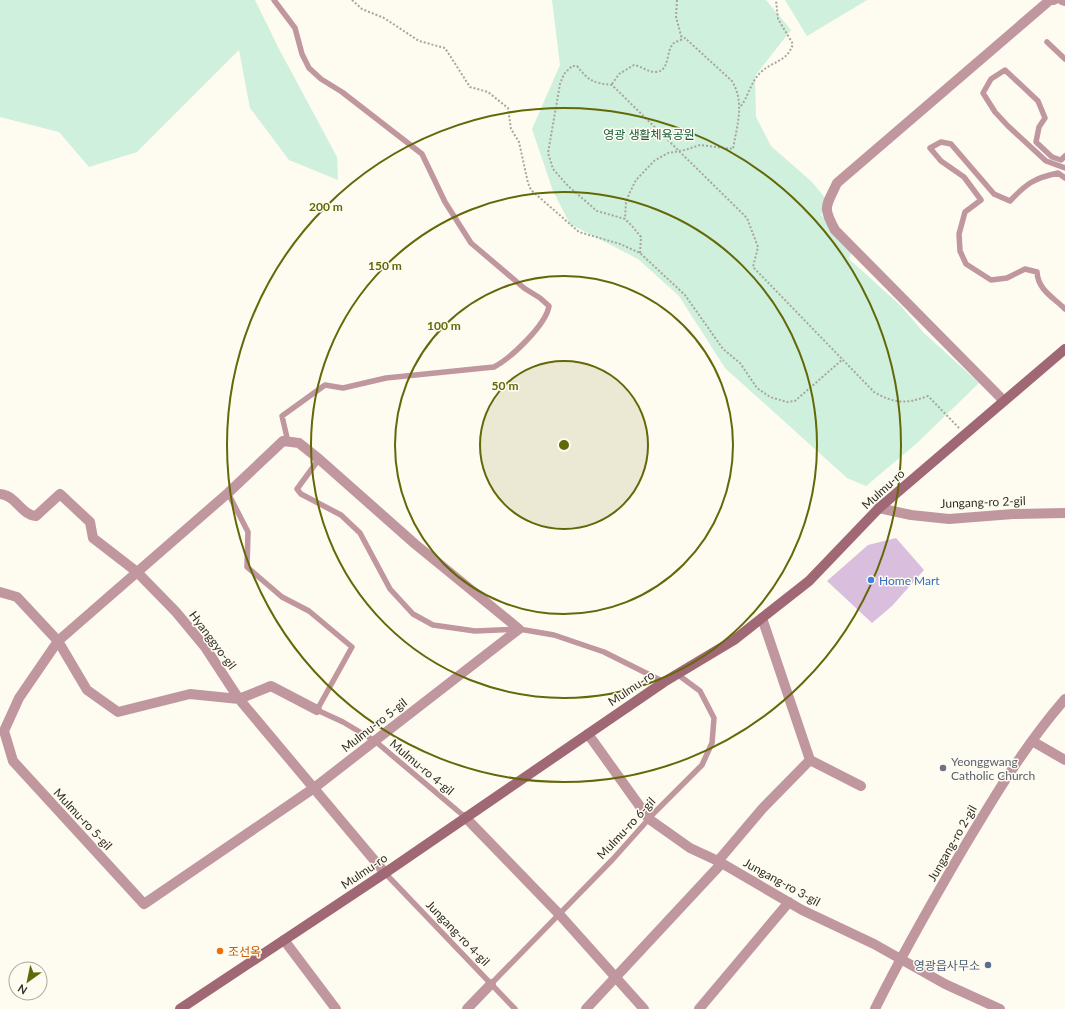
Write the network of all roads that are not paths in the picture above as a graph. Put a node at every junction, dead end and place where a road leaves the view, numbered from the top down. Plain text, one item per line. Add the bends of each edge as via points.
1 (274, 0) edge
2 (1054, 0) edge
3 (1047, 42) dead end
4 (1065, 59) edge
5 (1065, 156) edge
6 (1065, 168) edge
7 (1065, 178) edge
8 (1065, 309) edge
9 (1065, 349) edge
10 (1004, 401) junction
11 (288, 442) junction
12 (319, 459) junction
13 (228, 493) junction
14 (0, 494) edge
15 (879, 508) junction
16 (1065, 513) edge
17 (137, 572) junction
18 (0, 592) edge
19 (762, 618) junction
20 (519, 629) junction
21 (58, 642) junction
22 (676, 674) junction
23 (664, 682) junction
24 (239, 699) junction
25 (1065, 699) edge
26 (317, 710) junction
27 (588, 734) junction
28 (375, 741) junction
29 (1032, 741) junction
30 (810, 760) junction
31 (1065, 760) edge
32 (861, 786) dead end
33 (314, 788) junction
34 (465, 817) junction
35 (649, 819) junction
36 (720, 863) junction
37 (385, 873) junction
38 (789, 902) junction
39 (559, 914) junction
40 (284, 940) junction
41 (900, 959) junction
42 (615, 977) junction
43 (491, 984) junction
44 (180, 1009) edge
45 (336, 1009) edge
46 (467, 1009) edge
47 (515, 1009) edge
48 (586, 1009) edge
49 (644, 1009) edge
50 (699, 1009) edge
51 (876, 1009) edge
52 (1000, 1009) edge

1 - 11 lane via 295,28 309,68 422,154 446,202 471,243 549,306 548,314 535,329 504,361 494,367 386,378 343,388 325,385 282,416
2 - 10 street via 1050,0 837,183 826,213 835,230
3 - 4 lane
5 - 6 lane via 1061,160 1052,157 1036,142 1039,127 1045,118 1038,101 1005,70 991,79 983,93 995,112 1046,161
7 - 8 lane via 1058,173 1041,176 1024,185 1010,201 994,194 951,144 941,142 930,148 941,161 964,178 980,200 965,212 959,234 960,251 966,264 991,280 1007,278 1025,270 1036,272 1037,282
9 - 10 main road, Mulmu-ro
10 - 15 main road, Mulmu-ro
11 - 12 street via 299,443
11 - 13 street, Mulmu-ro 5-gil via 283,441
12 - 20 street via 415,544
12 - 20 lane via 296,490 341,515 360,533 390,589 413,614 433,625 475,631
13 - 17 street, Mulmu-ro 5-gil
13 - 26 lane via 248,532 247,567 282,597 310,611 352,647
14 - 17 street, Hyanggyo-gil via 7,494 29,516 36,516 60,494 90,522 93,538
15 - 16 street, Jungang-ro 2-gil via 949,519
15 - 19 main road, Mulmu-ro via 808,581
17 - 21 street, Mulmu-ro 5-gil
17 - 24 street, Hyanggyo-gil via 176,612 205,647
18 - 21 street via 17,597
19 - 22 main road, Mulmu-ro via 734,640
19 - 30 street
20 - 23 lane via 554,635 604,652
20 - 28 street, Mulmu-ro 5-gil
21 - 24 street via 87,690 118,712 190,694
21 - 33 street, Mulmu-ro 5-gil via 19,698 4,731 13,761 144,904
22 - 23 main road, Mulmu-ro
22 - 35 lane, Mulmu-ro 6-gil via 700,691 714,718 712,743 702,765
23 - 27 main road, Mulmu-ro
24 - 26 street via 271,686
24 - 33 street, Hyanggyo-gil
25 - 29 street, Jungang-ro 2-gil
26 - 28 lane, Mulmu-ro 4-gil
27 - 34 main road, Mulmu-ro
27 - 35 street, Jungang-ro 3-gil
28 - 33 street, Mulmu-ro 5-gil
28 - 34 lane, Mulmu-ro 4-gil
29 - 31 street
29 - 41 street, Jungang-ro 2-gil via 994,797
30 - 32 street
30 - 36 street via 762,809
33 - 37 street, Hyanggyo-gil
34 - 37 main road, Mulmu-ro
34 - 39 street
35 - 36 street, Jungang-ro 3-gil via 690,848
35 - 39 lane, Mulmu-ro 6-gil
36 - 38 street, Jungang-ro 3-gil
36 - 42 street
37 - 40 main road, Mulmu-ro
37 - 43 lane, Jungang-ro 4-gil
38 - 41 street, Jungang-ro 3-gil
38 - 50 street
39 - 42 street
39 - 43 lane, Mulmu-ro 6-gil
40 - 44 main road, Mulmu-ro
40 - 45 street
41 - 51 street, Jungang-ro 2-gil
41 - 52 street, Jungang-ro 3-gil via 945,984
42 - 48 street
42 - 49 street
43 - 46 street
43 - 47 lane, Jungang-ro 4-gil

